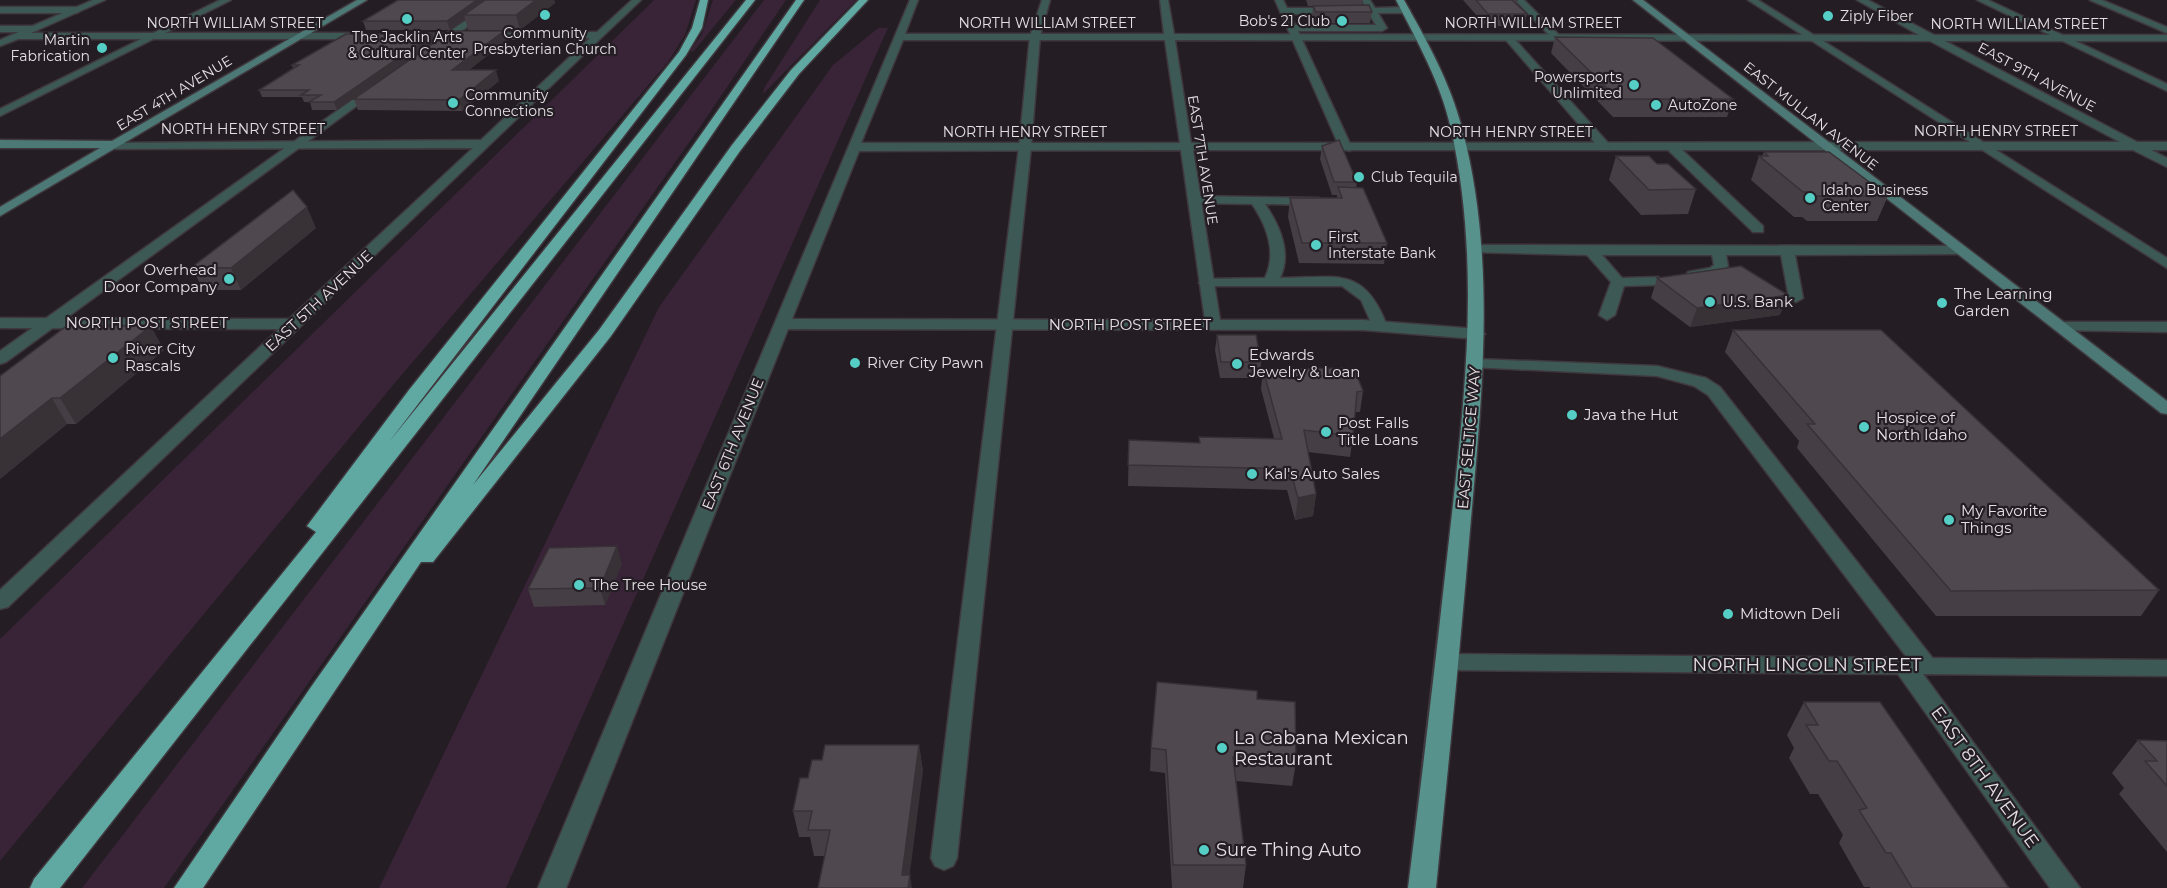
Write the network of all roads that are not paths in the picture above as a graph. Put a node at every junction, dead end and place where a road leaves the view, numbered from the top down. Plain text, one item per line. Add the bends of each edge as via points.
1 (101, 0) edge
2 (227, 0) edge
3 (363, 0) edge
4 (502, 0) edge
5 (637, 0) edge
6 (704, 0) edge
7 (751, 0) edge
8 (800, 0) edge
9 (864, 0) edge
10 (914, 0) edge
11 (1046, 0) edge
12 (1164, 0) edge
13 (1279, 0) edge
14 (1295, 0) edge
15 (1366, 0) edge
16 (1519, 0) edge
17 (1636, 0) edge
18 (1752, 0) edge
19 (1861, 0) edge
20 (1982, 0) edge
21 (2094, 0) edge
22 (1403, 5) edge
23 (0, 10) edge
24 (77, 10) junction
25 (1284, 11) junction
26 (1301, 11) junction
27 (1373, 11) junction
28 (0, 29) edge
29 (32, 29) junction
30 (2167, 30) edge
31 (1293, 32) junction
32 (1315, 32) junction
33 (599, 35) junction
34 (15, 36) junction
35 (378, 36) edge
36 (401, 36) edge
37 (449, 36) junction
38 (1035, 36) junction
39 (152, 37) junction
40 (299, 37) junction
41 (899, 37) junction
42 (1171, 37) junction
43 (1423, 37) junction
44 (1508, 37) junction
45 (1556, 37) junction
46 (1684, 37) junction
47 (1811, 37) junction
48 (1929, 37) junction
49 (2061, 38) junction
50 (2167, 38) edge
51 (0, 43) edge
52 (429, 50) edge
53 (391, 77) edge
54 (2167, 88) edge
55 (0, 113) edge
56 (0, 144) edge
57 (298, 144) junction
58 (486, 144) junction
59 (116, 145) junction
60 (1825, 146) junction
61 (1984, 146) junction
62 (2135, 146) junction
63 (2167, 146) edge
64 (854, 147) junction
65 (1025, 147) junction
66 (1462, 147) junction
67 (1605, 147) junction
68 (1186, 148) junction
69 (1346, 148) junction
70 (1673, 148) junction
71 (2167, 163) edge
72 (1194, 201) junction
73 (1256, 201) junction
74 (1326, 201) edge
75 (0, 212) edge
76 (1758, 229) dead end
77 (1475, 249) junction
78 (1718, 250) junction
79 (1787, 250) junction
80 (1962, 250) junction
81 (1591, 251) junction
82 (2167, 264) edge
83 (1674, 278) edge
84 (1271, 281) junction
85 (1658, 281) edge
86 (1618, 282) junction
87 (1206, 283) junction
88 (1796, 298) dead end
89 (1607, 315) dead end
90 (0, 323) edge
91 (49, 323) junction
92 (295, 324) junction
93 (782, 324) junction
94 (1004, 325) junction
95 (1212, 325) junction
96 (1379, 326) junction
97 (2061, 327) junction
98 (2167, 327) edge
99 (1477, 334) junction
100 (0, 359) edge
101 (1476, 364) junction
102 (2167, 409) edge
103 (0, 602) edge
104 (1448, 662) junction
105 (1915, 666) junction
106 (2167, 668) edge
107 (319, 693) junction
108 (110, 805) junction
109 (944, 858) dead end
110 (44, 888) edge
111 (188, 888) edge
112 (552, 888) edge
113 (1422, 888) edge
114 (2066, 888) edge

1 - 24 street
2 - 39 street
3 - 40 street, EAST 4TH AVENUE
4 - 37 street
5 - 33 street, EAST 5TH AVENUE
6 - 108 highway via 697,28 683,53 415,394
7 - 108 highway
8 - 107 highway
9 - 107 highway via 795,72 605,333
10 - 41 street, EAST 6TH AVENUE
11 - 38 street
12 - 42 street, EAST 7TH AVENUE
13 - 25 street
14 - 26 street
15 - 27 street
16 - 45 street
17 - 46 street, EAST MULLAN AVENUE
18 - 47 street
19 - 48 street, EAST 9TH AVENUE
20 - 49 street
21 - 30 street
22 - 27 street
22 - 43 main road, EAST SELTICE WAY
23 - 24 street
24 - 29 street
25 - 26 street
25 - 31 street
26 - 27 street
26 - 32 street
27 - 32 street via 1382,28
28 - 29 street
29 - 34 street
31 - 32 street, NORTH WILLIAM STREET
31 - 42 street, NORTH WILLIAM STREET
31 - 69 street
32 - 43 street, NORTH WILLIAM STREET
33 - 37 street
33 - 58 street, EAST 5TH AVENUE
34 - 39 street, NORTH WILLIAM STREET
34 - 51 street
35 - 40 street, NORTH WILLIAM STREET
36 - 37 street
37 - 52 street
38 - 41 street, NORTH WILLIAM STREET
38 - 42 street, NORTH WILLIAM STREET
38 - 65 street
39 - 40 street, NORTH WILLIAM STREET
39 - 55 street
40 - 59 street, EAST 4TH AVENUE
41 - 64 street, EAST 6TH AVENUE
42 - 68 street, EAST 7TH AVENUE
43 - 44 street, NORTH WILLIAM STREET
43 - 66 main road, EAST SELTICE WAY via 1446,90
44 - 45 street, NORTH WILLIAM STREET
44 - 67 street
45 - 46 street, NORTH WILLIAM STREET
46 - 47 street, NORTH WILLIAM STREET
46 - 60 street, EAST MULLAN AVENUE
47 - 48 street, NORTH WILLIAM STREET
47 - 61 street
48 - 49 street, NORTH WILLIAM STREET
48 - 62 street, EAST 9TH AVENUE
49 - 50 street, NORTH WILLIAM STREET
49 - 54 street
53 - 57 street
56 - 59 street, NORTH HENRY STREET
57 - 58 street, NORTH HENRY STREET
57 - 59 street, NORTH HENRY STREET
57 - 91 street
58 - 92 street, EAST 5TH AVENUE
59 - 75 street, EAST 4TH AVENUE
60 - 61 street, NORTH HENRY STREET
60 - 70 street, NORTH HENRY STREET
60 - 80 street, EAST MULLAN AVENUE
61 - 62 street, NORTH HENRY STREET
61 - 82 street
62 - 63 street, NORTH HENRY STREET
62 - 71 street, EAST 9TH AVENUE
64 - 65 street, NORTH HENRY STREET
64 - 93 street, EAST 6TH AVENUE
65 - 68 street, NORTH HENRY STREET
65 - 94 street
66 - 67 street, NORTH HENRY STREET
66 - 69 street, NORTH HENRY STREET
66 - 77 main road, EAST SELTICE WAY
67 - 70 street, NORTH HENRY STREET
68 - 69 street, NORTH HENRY STREET
68 - 72 street, EAST 7TH AVENUE
70 - 76 street
72 - 73 street
72 - 87 street, EAST 7TH AVENUE
73 - 74 street
73 - 84 street via 1271,225 1279,255 1278,270
77 - 81 street
77 - 99 main road, EAST SELTICE WAY
78 - 79 street
78 - 81 street
78 - 83 street via 1721,266 1714,272
79 - 80 street
79 - 88 street
80 - 97 street, EAST MULLAN AVENUE
81 - 86 street
84 - 87 street
84 - 96 street via 1338,281 1359,287 1369,298
85 - 86 street
86 - 89 street
87 - 95 street, EAST 7TH AVENUE
90 - 91 street, NORTH POST STREET
91 - 92 street, NORTH POST STREET
91 - 100 street
92 - 103 street, EAST 5TH AVENUE
93 - 94 street, NORTH POST STREET
93 - 112 street, EAST 6TH AVENUE
94 - 95 street, NORTH POST STREET
94 - 109 street
95 - 96 street, NORTH POST STREET
96 - 99 street, NORTH POST STREET
97 - 98 street
97 - 102 street, EAST MULLAN AVENUE
99 - 101 main road, EAST SELTICE WAY
101 - 104 main road, EAST SELTICE WAY
101 - 105 street, EAST 8TH AVENUE via 1657,371 1700,382 1713,391
104 - 105 street, NORTH LINCOLN STREET
104 - 113 main road, EAST SELTICE WAY
105 - 106 street, NORTH LINCOLN STREET
105 - 114 street, EAST 8TH AVENUE
107 - 111 highway
108 - 110 highway

